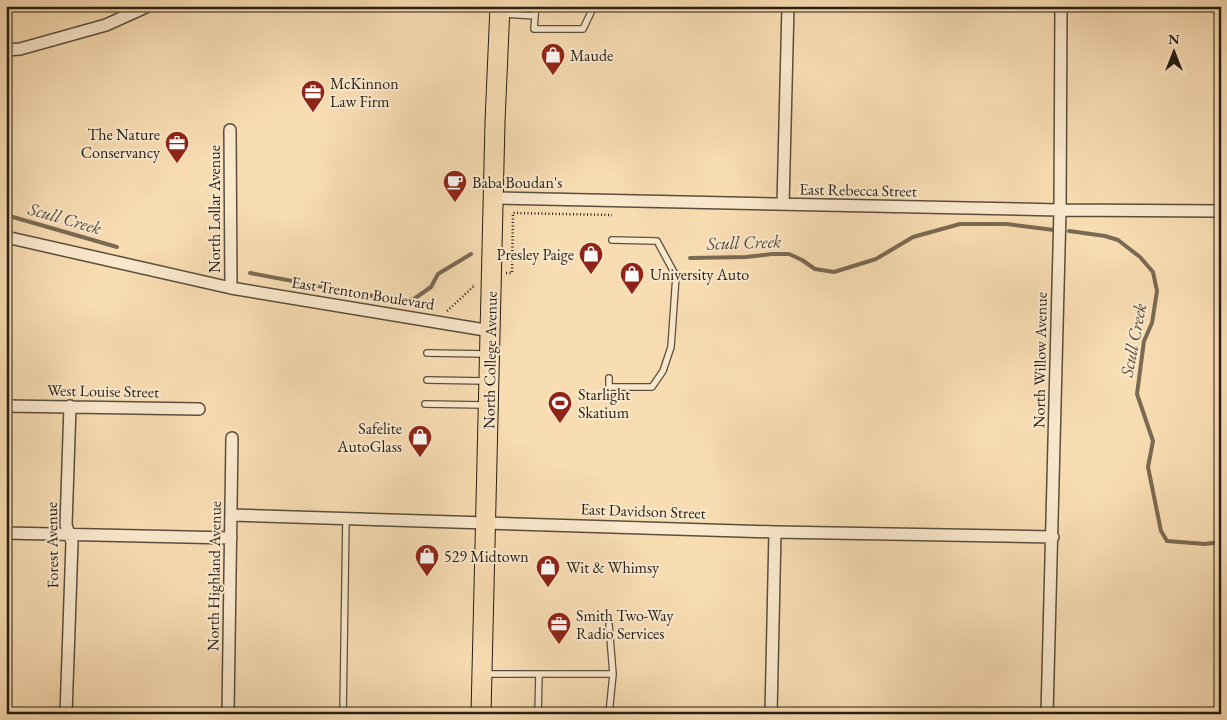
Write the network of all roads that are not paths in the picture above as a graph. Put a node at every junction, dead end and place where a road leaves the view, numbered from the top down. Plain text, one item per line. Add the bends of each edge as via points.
1 (148, 6) edge
2 (536, 6) edge
3 (594, 6) edge
4 (788, 6) edge
5 (1061, 6) edge
6 (500, 10) edge
7 (535, 16) junction
8 (6, 50) edge
9 (230, 130) dead end
10 (494, 198) junction
11 (783, 204) junction
12 (1060, 210) junction
13 (1221, 211) edge
14 (6, 237) edge
15 (612, 240) dead end
16 (231, 288) junction
17 (490, 331) junction
18 (427, 352) dead end
19 (490, 354) junction
20 (609, 378) dead end
21 (427, 380) dead end
22 (489, 380) junction
23 (425, 404) dead end
24 (489, 405) junction
25 (6, 406) edge
26 (70, 406) junction
27 (199, 409) dead end
28 (232, 438) dead end
29 (232, 515) junction
30 (346, 518) junction
31 (486, 522) junction
32 (6, 532) edge
33 (775, 532) junction
34 (69, 534) junction
35 (1053, 537) junction
36 (231, 538) junction
37 (608, 625) dead end
38 (482, 674) junction
39 (538, 674) junction
40 (613, 674) junction
41 (66, 714) edge
42 (228, 714) edge
43 (343, 714) edge
44 (480, 714) edge
45 (538, 714) edge
46 (609, 714) edge
47 (771, 714) edge
48 (1047, 714) edge

1 - 8 street via 106,24 20,49
2 - 7 lane
3 - 7 lane via 583,29 534,29
4 - 11 street
5 - 12 street, North Willow Avenue
6 - 7 lane
6 - 10 main road, North College Avenue
9 - 16 street, North Lollar Avenue
10 - 11 street, East Rebecca Street
10 - 17 main road, North College Avenue
11 - 12 street, East Rebecca Street
12 - 13 street, East Rebecca Street
12 - 35 street, North Willow Avenue
14 - 16 street, East Trenton Boulevard
15 - 20 lane via 657,241 676,276 671,347 663,371 652,387 609,387
16 - 17 street, East Trenton Boulevard
17 - 19 main road, North College Avenue
18 - 19 lane
19 - 22 main road, North College Avenue
21 - 22 lane
22 - 24 main road, North College Avenue
23 - 24 lane
24 - 31 main road, North College Avenue
25 - 26 street, West Louise Street
26 - 27 street, West Louise Street
26 - 34 street, Forest Avenue via 66,525
28 - 29 street, North Highland Avenue
29 - 30 street, East Davidson Street
29 - 36 street, North Highland Avenue
30 - 31 street, East Davidson Street
30 - 43 lane
31 - 33 street, East Davidson Street
31 - 38 main road, North College Avenue
32 - 34 street
33 - 35 street, East Davidson Street
33 - 47 street
34 - 36 street
34 - 41 street, Forest Avenue via 72,542
35 - 48 street, North Willow Avenue
36 - 42 street, North Highland Avenue
37 - 40 lane
38 - 39 lane
38 - 44 main road, North College Avenue
39 - 40 lane
39 - 45 lane
40 - 46 lane

